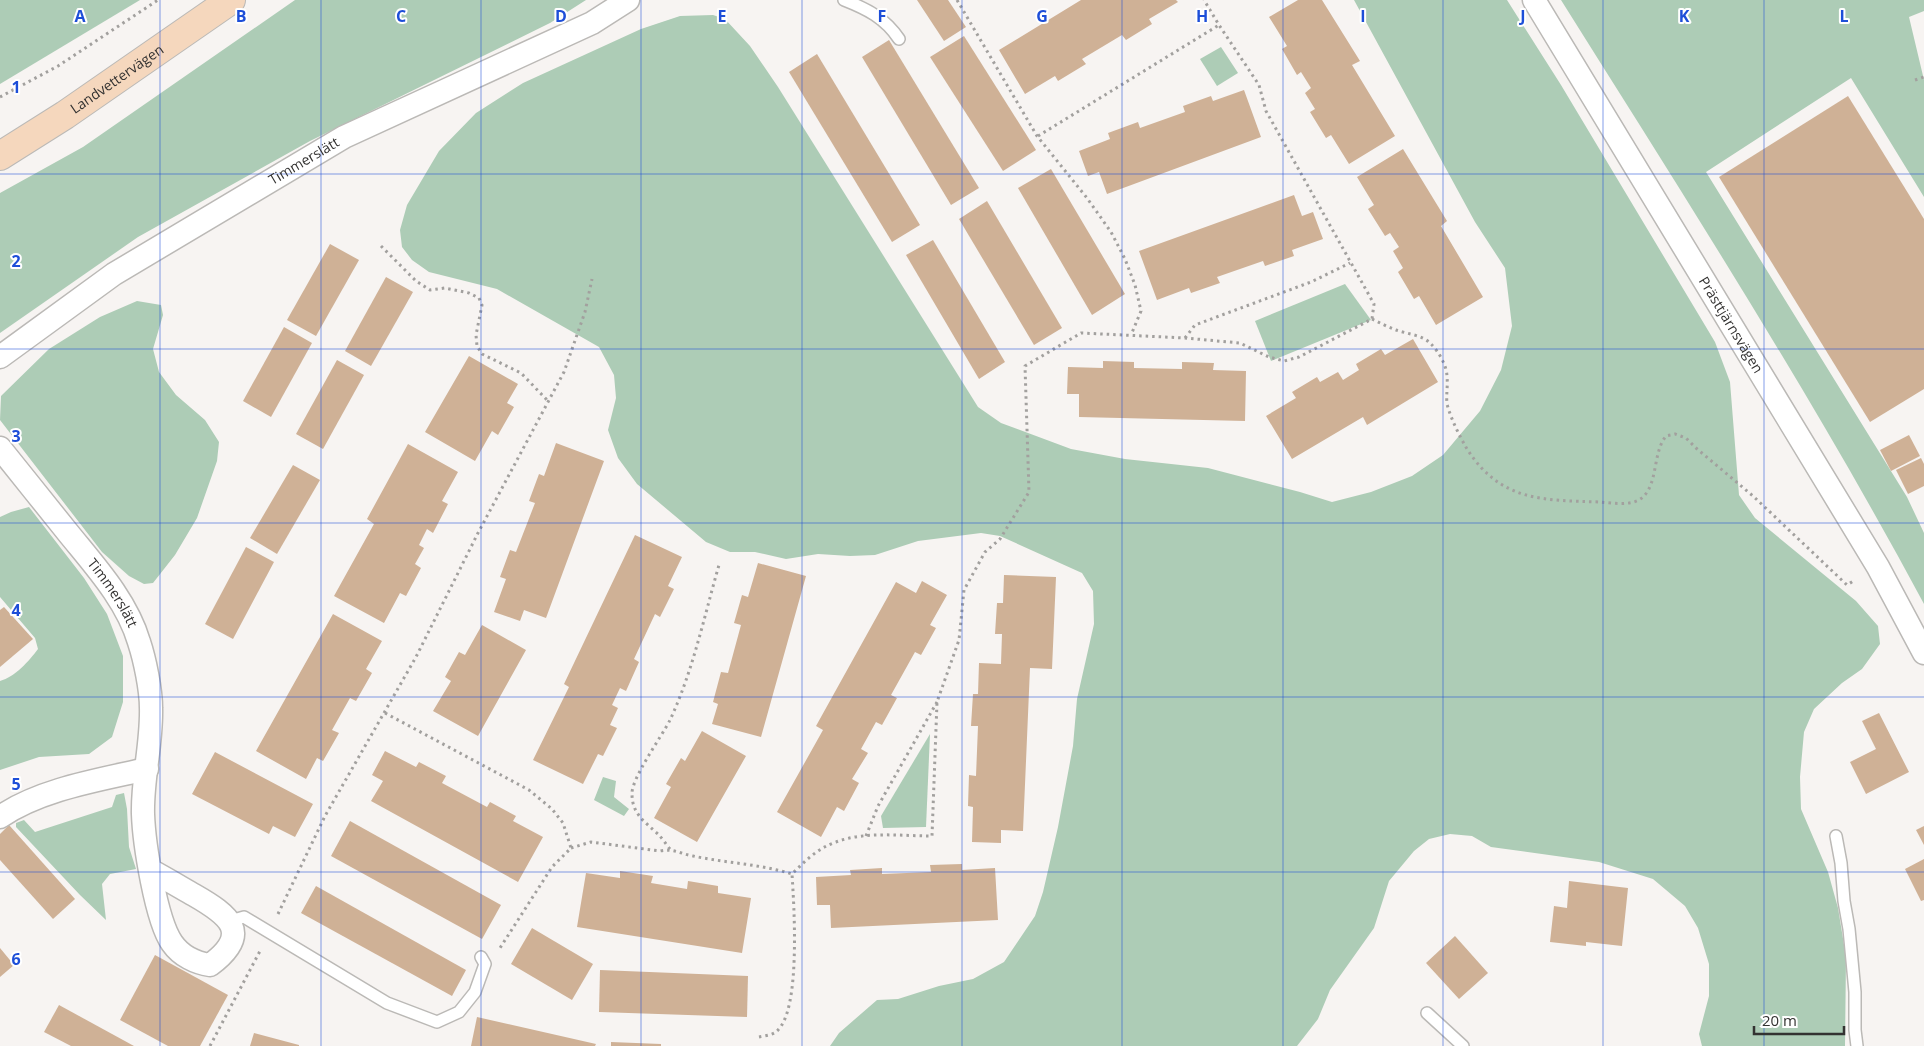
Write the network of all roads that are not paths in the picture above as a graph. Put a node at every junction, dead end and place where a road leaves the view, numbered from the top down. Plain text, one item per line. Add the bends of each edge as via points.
1 (231, 0) edge
2 (628, 0) edge
3 (844, 0) edge
4 (1534, 0) edge
5 (900, 39) dead end
6 (0, 156) edge
7 (0, 357) edge
8 (0, 448) edge
9 (1924, 653) edge
10 (147, 769) junction
11 (0, 817) edge
12 (1836, 836) dead end
13 (150, 870) junction
14 (230, 922) junction
15 (481, 957) road end
16 (1427, 1013) dead end
17 (1463, 1046) edge
18 (1857, 1046) edge

1 - 6 street, Landvettervägen
2 - 7 street, Timmerslätt via 592,23 344,137 114,274
3 - 5 lane via 867,9 892,28
4 - 9 street, Prästtjärnsvägen via 1878,566
8 - 10 street, Timmerslätt via 123,606 139,641 152,708
10 - 11 street via 32,800
10 - 13 street, Timmerslätt via 143,813
12 - 18 lane via 1849,929
13 - 14 street via 218,908
13 - 14 street, Timmerslätt via 163,925 172,944 197,963 210,965 222,956 234,932
14 - 15 lane via 244,917 387,1003 437,1022 459,1012 475,992 485,964
16 - 17 lane

